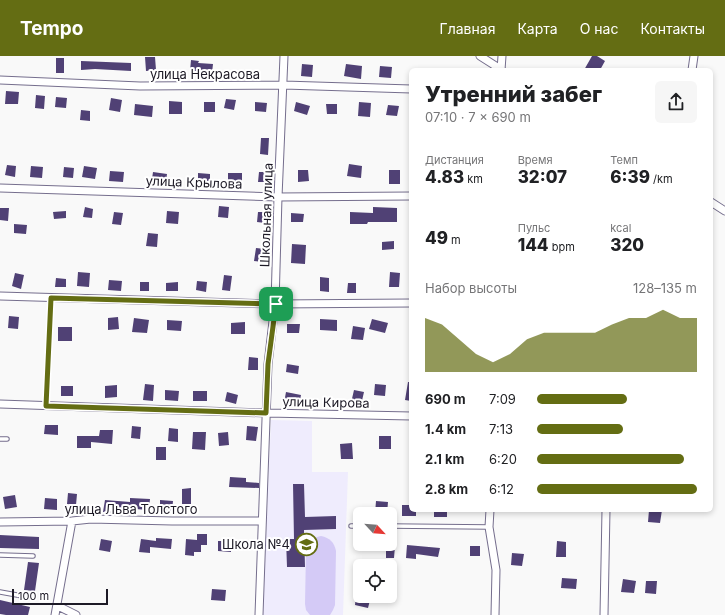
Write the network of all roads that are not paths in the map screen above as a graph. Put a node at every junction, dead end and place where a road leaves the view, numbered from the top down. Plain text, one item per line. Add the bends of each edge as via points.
1 (284, 56) edge
2 (480, 56) edge
3 (502, 56) edge
4 (694, 56) edge
5 (499, 68) edge
6 (502, 68) edge
7 (692, 68) edge
8 (0, 80) edge
9 (284, 85) junction
10 (409, 89) edge
11 (0, 188) edge
12 (409, 196) edge
13 (278, 197) junction
14 (713, 203) edge
15 (725, 211) edge
16 (0, 296) edge
17 (51, 298) junction
18 (409, 303) edge
19 (276, 304) junction
20 (0, 404) edge
21 (46, 406) junction
22 (266, 413) junction
23 (409, 416) edge
24 (0, 439) edge
25 (7, 439) dead end
26 (490, 512) edge
27 (606, 512) edge
28 (72, 521) junction
29 (262, 521) junction
30 (0, 522) edge
31 (397, 526) edge
32 (489, 527) junction
33 (0, 555) edge
34 (33, 556) dead end
35 (0, 592) edge
36 (28, 597) dead end
37 (58, 606) junction
38 (55, 615) edge
39 (76, 615) edge
40 (259, 615) edge
41 (494, 615) edge
42 (604, 615) edge

1 - 9 street, Школьная улица
2 - 5 street
3 - 6 street
4 - 7 street
8 - 9 street, улица Некрасова via 140,86
9 - 10 street, улица Некрасова
9 - 13 street, Школьная улица
11 - 13 street, улица Крылова
12 - 13 street, улица Крылова
13 - 19 street, Школьная улица
14 - 15 street
16 - 17 street
17 - 19 street
17 - 21 lane
18 - 19 street
19 - 22 street, Школьная улица via 268,364
20 - 21 street, улица Кирова
21 - 22 street, улица Кирова
22 - 23 street, улица Кирова
22 - 29 street, Школьная улица
24 - 25 lane
26 - 32 street
27 - 42 street
28 - 29 street, улица Льва Толстого
28 - 30 street, улица Льва Толстого
28 - 37 street
29 - 40 street, Школьная улица
31 - 32 lane
32 - 41 street via 496,570
33 - 34 lane
35 - 36 lane
37 - 38 street
37 - 39 street

